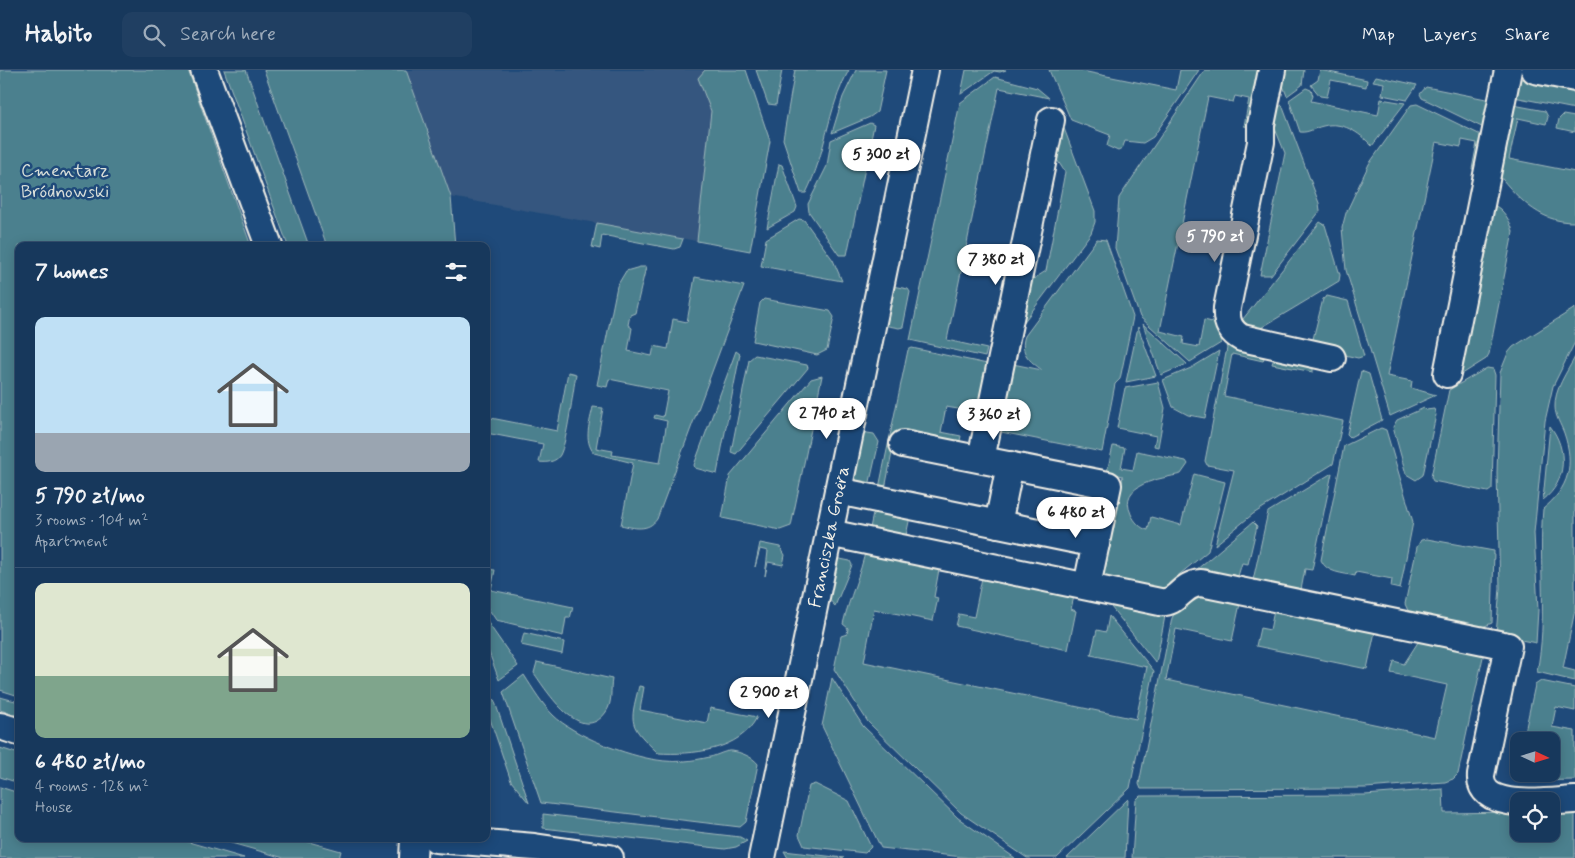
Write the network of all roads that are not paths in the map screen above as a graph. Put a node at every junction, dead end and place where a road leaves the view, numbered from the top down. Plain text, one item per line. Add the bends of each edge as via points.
1 (204, 70) edge
2 (925, 70) edge
3 (1272, 70) edge
4 (1508, 70) edge
5 (1535, 70) edge
6 (1575, 78) edge
7 (1051, 120) dead end
8 (268, 242) edge
9 (1332, 358) dead end
10 (1447, 374) dead end
11 (903, 444) dead end
12 (981, 460) junction
13 (1010, 465) junction
14 (838, 490) junction
15 (998, 524) junction
16 (829, 533) junction
17 (1096, 544) junction
18 (1087, 586) junction
19 (0, 726) edge
20 (15, 731) edge
21 (1575, 800) edge
22 (414, 842) edge
23 (450, 842) edge
24 (469, 846) edge
25 (413, 858) edge
26 (610, 858) edge
27 (762, 858) edge

1 - 8 street
2 - 14 street, Franciszka Groëra
3 - 9 street via 1227,319 1231,330 1242,338
4 - 10 street
5 - 6 street
7 - 12 street
11 - 12 street
12 - 13 street
13 - 15 street
13 - 17 street via 1108,485
14 - 15 street
14 - 16 street, Franciszka Groëra
15 - 17 street
16 - 18 street
16 - 27 street, Franciszka Groëra
17 - 18 street
18 - 21 street via 1160,602 1172,600 1192,584 1201,584 1508,646 1481,775 1482,788 1488,795 1504,801
19 - 20 street
22 - 25 street
23 - 24 street
24 - 26 street

